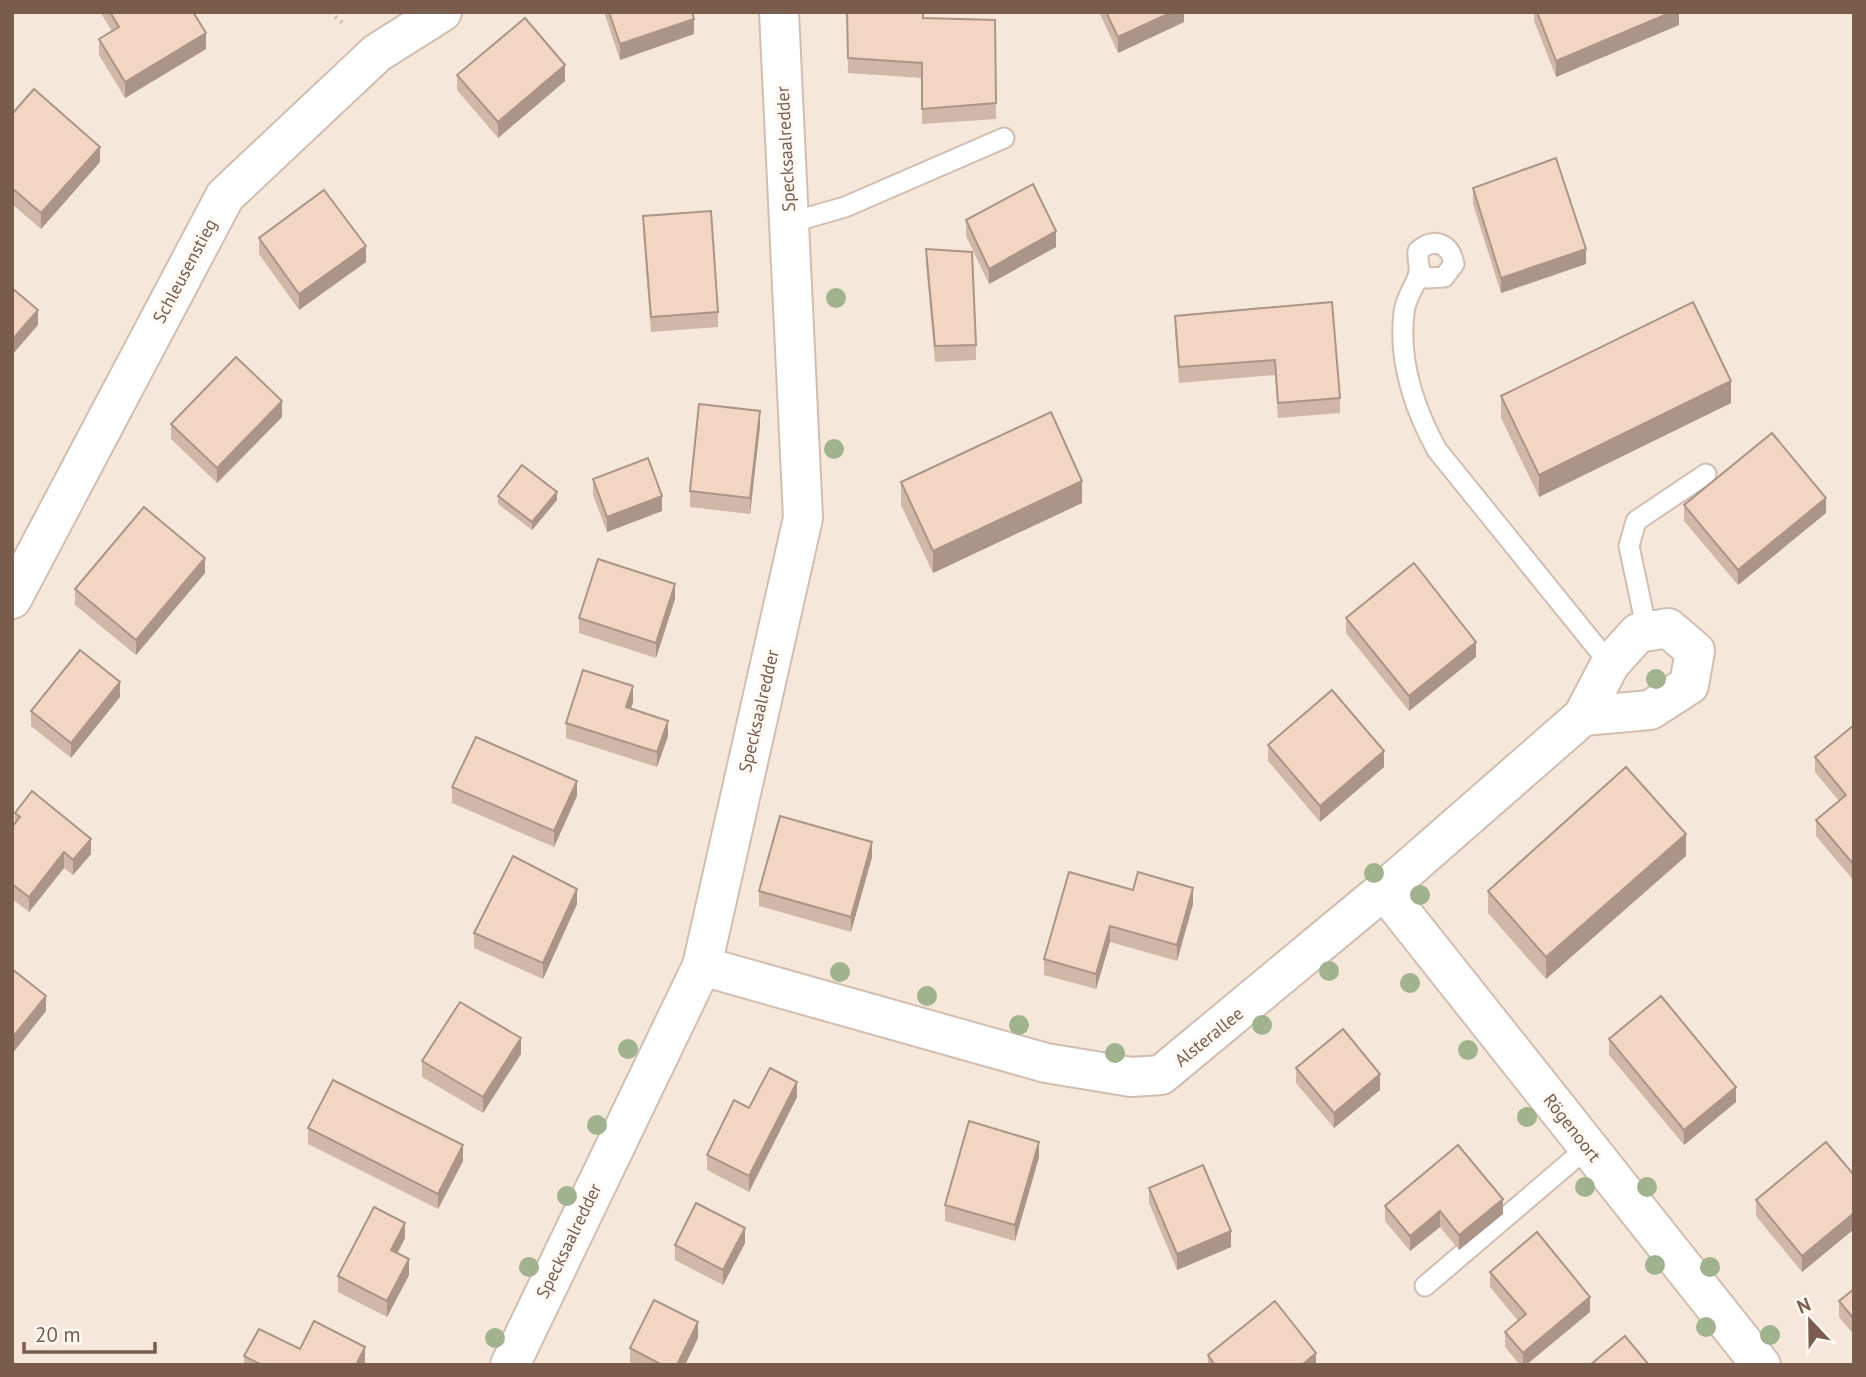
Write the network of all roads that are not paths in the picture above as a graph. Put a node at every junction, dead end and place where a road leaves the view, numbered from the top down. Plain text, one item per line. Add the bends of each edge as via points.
1 (442, 12) edge
2 (779, 12) edge
3 (1004, 138) dead end
4 (789, 223) junction
5 (1420, 272) dead end
6 (1706, 474) dead end
7 (12, 599) edge
8 (1647, 631) junction
9 (1610, 664) junction
10 (1583, 716) junction
11 (1384, 890) junction
12 (702, 966) junction
13 (1588, 1147) junction
14 (1425, 1286) dead end
15 (510, 1365) edge
16 (1761, 1365) edge

1 - 7 street, Schleusenstieg via 377,53 225,196
2 - 4 street, Specksaalredder
3 - 4 lane via 845,207
4 - 12 street, Specksaalredder via 803,518
5 - 9 lane via 1404,312 1403,347 1421,420 1437,450
6 - 8 lane via 1636,521 1629,546
8 - 9 street, Alsterallee via 1638,633
8 - 10 street via 1668,628 1695,651 1689,685 1650,709
9 - 10 street, Alsterallee
10 - 11 street, Alsterallee
11 - 12 street, Alsterallee via 1161,1075 1130,1077 1046,1063
11 - 13 street, Rögenoort
12 - 15 street, Specksaalredder
13 - 14 lane
13 - 16 street, Rögenoort

